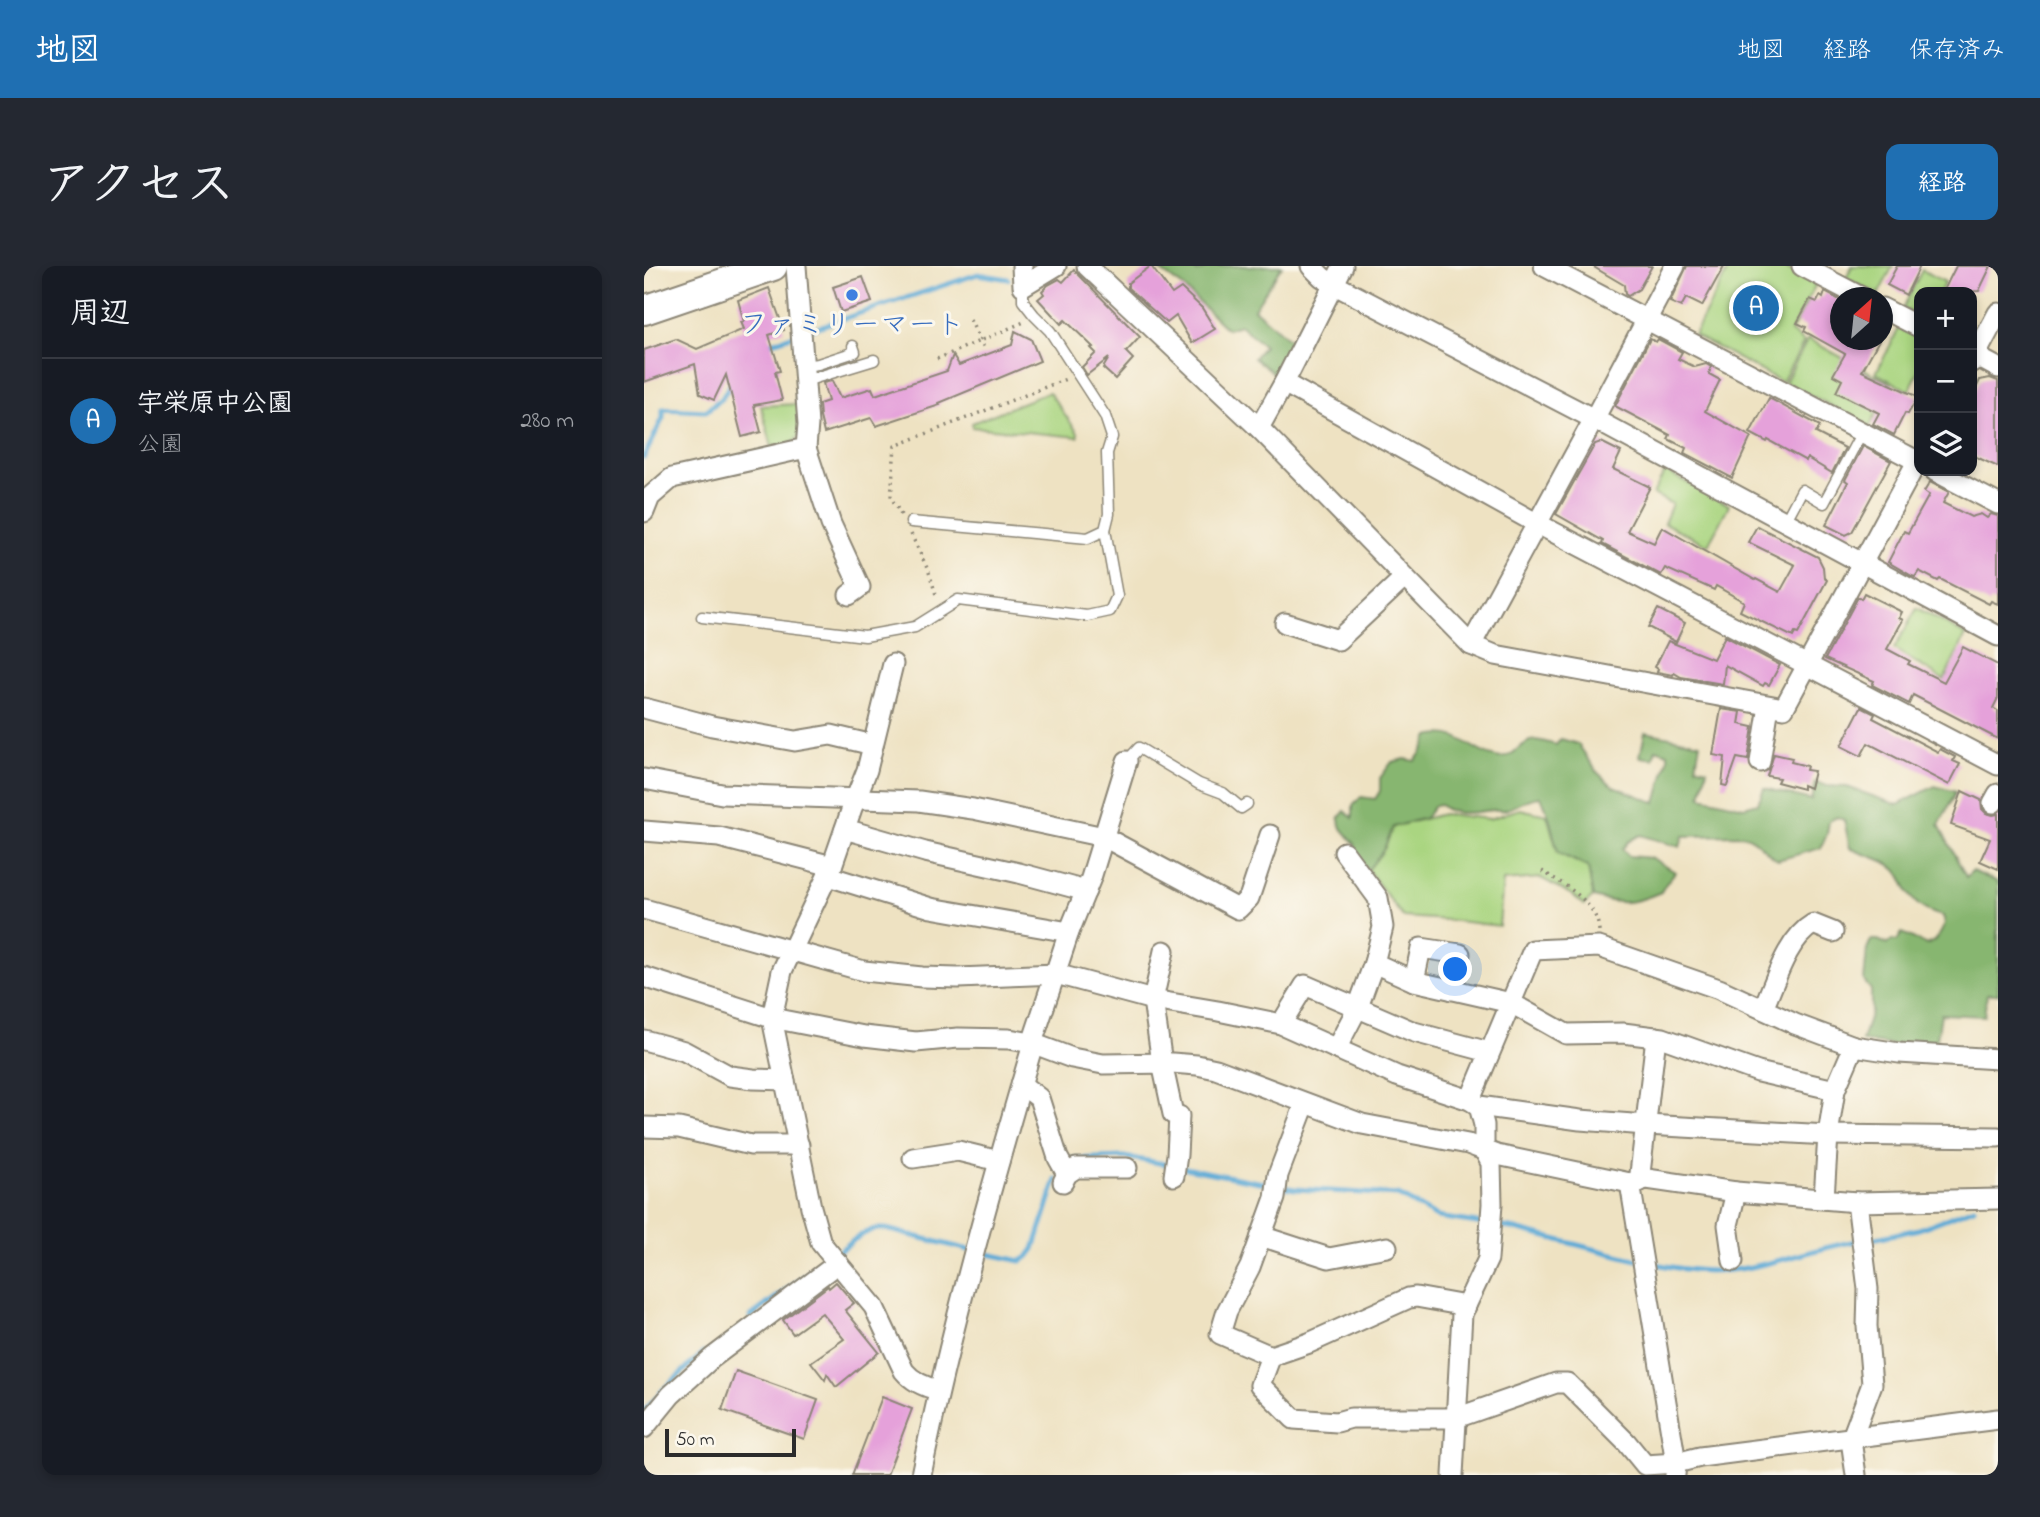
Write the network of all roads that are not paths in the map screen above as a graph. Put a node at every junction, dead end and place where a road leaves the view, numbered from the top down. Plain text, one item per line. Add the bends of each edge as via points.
1 (773, 266) edge
2 (796, 266) edge
3 (1022, 266) edge
4 (1056, 266) edge
5 (1087, 266) edge
6 (1311, 266) edge
7 (1544, 266) edge
8 (1675, 266) edge
9 (1802, 266) edge
10 (1338, 275) edge
11 (1023, 286) junction
12 (1842, 287) edge
13 (644, 310) edge
14 (1998, 313) edge
15 (1893, 314) edge
16 (1647, 320) junction
17 (1914, 324) edge
18 (853, 346) dead end
19 (1977, 350) edge
20 (1977, 359) edge
21 (874, 360) dead end
22 (1998, 368) edge
23 (804, 373) junction
24 (1284, 383) junction
25 (1594, 419) junction
26 (1259, 428) junction
27 (1862, 432) junction
28 (806, 448) junction
29 (1914, 458) edge
30 (1915, 476) edge
31 (1947, 476) edge
32 (1998, 504) edge
33 (644, 512) edge
34 (1785, 522) junction
35 (1536, 523) junction
36 (908, 525) road end
37 (1105, 530) junction
38 (1861, 564) junction
39 (1404, 578) junction
40 (849, 595) dead end
41 (702, 617) dead end
42 (1285, 623) dead end
43 (1998, 636) edge
44 (1471, 645) junction
45 (893, 664) dead end
46 (1806, 665) junction
47 (1769, 706) junction
48 (644, 708) edge
49 (873, 745) junction
50 (1127, 761) joint
51 (1760, 762) dead end
52 (1998, 765) edge
53 (644, 779) edge
54 (856, 799) junction
55 (1247, 804) dead end
56 (845, 829) junction
57 (644, 831) edge
58 (1270, 835) dead end
59 (1104, 837) junction
60 (1344, 852) dead end
61 (830, 871) junction
62 (1086, 891) junction
63 (644, 909) edge
64 (1069, 932) junction
65 (1833, 932) dead end
66 (1164, 950) dead end
67 (791, 951) junction
68 (1374, 963) junction
69 (1056, 974) junction
70 (644, 977) edge
71 (1414, 981) junction
72 (1452, 990) junction
73 (1153, 1000) junction
74 (1511, 1003) junction
75 (1359, 1007) junction
76 (1763, 1009) junction
77 (772, 1018) junction
78 (1280, 1024) junction
79 (1657, 1037) junction
80 (644, 1040) edge
81 (1854, 1046) junction
82 (1032, 1047) junction
83 (1336, 1049) junction
84 (1489, 1052) junction
85 (1998, 1059) edge
86 (1162, 1063) junction
87 (785, 1080) junction
88 (1021, 1084) junction
89 (1835, 1090) junction
90 (1474, 1103) junction
91 (1305, 1104) junction
92 (1646, 1125) junction
93 (644, 1127) edge
94 (1828, 1135) junction
95 (1998, 1137) edge
96 (799, 1145) junction
97 (1485, 1150) junction
98 (913, 1158) dead end
99 (999, 1161) junction
100 (1127, 1168) dead end
101 (1174, 1176) dead end
102 (1635, 1183) junction
103 (1736, 1192) junction
104 (1824, 1198) junction
105 (1998, 1199) edge
106 (1857, 1202) junction
107 (1261, 1236) junction
108 (1387, 1247) dead end
109 (1733, 1261) dead end
110 (838, 1263) junction
111 (1465, 1306) junction
112 (1271, 1356) junction
113 (938, 1390) junction
114 (1456, 1418) junction
115 (1998, 1419) edge
116 (644, 1428) edge
117 (1851, 1440) junction
118 (1676, 1469) edge
119 (921, 1475) edge
120 (1453, 1475) edge
121 (1856, 1475) edge

1 - 13 main road
2 - 23 street
3 - 11 street
4 - 11 street
5 - 26 street
6 - 10 street via 1322,277
7 - 16 street
8 - 16 street
9 - 12 street
10 - 24 street
10 - 25 street
11 - 37 lane via 1023,301 1050,331 1105,416 1112,437 1107,453 1109,514
14 - 19 street
15 - 17 street
16 - 25 street
16 - 27 street
18 - 23 lane via 855,352 818,363
20 - 22 street
21 - 23 lane
23 - 28 street
24 - 26 street
24 - 35 street
25 - 34 street
25 - 35 street
26 - 39 street
27 - 29 street
27 - 34 lane via 1824,503 1802,490
28 - 33 street via 672,478 650,497
28 - 40 street via 831,524 860,587
30 - 38 street
31 - 32 street
34 - 38 street
35 - 44 street
35 - 46 street
36 - 37 lane via 1088,538
37 - 41 lane via 1117,596 1110,611 1087,616 958,600 915,627 865,636
38 - 43 street
38 - 46 street
39 - 42 street via 1338,639
39 - 44 street
44 - 47 street via 1494,655
45 - 49 street
46 - 47 street via 1784,708
46 - 52 street
47 - 51 street
48 - 49 street via 795,741 831,735
49 - 54 street
50 - 55 lane via 1139,748 1223,793 1241,808
50 - 59 street
53 - 54 street via 722,794
54 - 56 street
54 - 59 street via 973,809
56 - 61 street
56 - 62 street
57 - 61 street via 719,837
58 - 59 street via 1249,898 1238,909
59 - 62 street
60 - 68 street via 1378,898 1383,927
61 - 64 street via 931,908
61 - 67 street
62 - 64 street
63 - 67 street
64 - 69 street
65 - 76 street via 1813,924 1802,930
66 - 73 street
67 - 69 street via 864,971 922,977
67 - 77 street
68 - 71 street
68 - 75 street
69 - 73 street
69 - 82 street
70 - 77 street
71 - 72 street
71 - 72 street via 1421,948 1460,954
72 - 74 street
73 - 78 street
73 - 86 street
74 - 76 street via 1533,950 1599,947
74 - 79 street via 1566,1034
74 - 84 street
75 - 78 street via 1305,985
75 - 83 street
75 - 84 street via 1414,1032
76 - 81 street
77 - 82 street via 916,1042 986,1038
77 - 87 street
78 - 83 street
79 - 89 street via 1758,1072
79 - 92 street
80 - 87 street via 684,1051 730,1076
81 - 85 street
81 - 89 street
82 - 86 street via 1102,1064
82 - 88 street
83 - 90 street
84 - 90 street
86 - 91 street via 1216,1069
86 - 101 street via 1173,1114 1179,1116
87 - 96 street
88 - 99 street
88 - 100 street via 1039,1098 1063,1172 1076,1167
89 - 94 street
90 - 92 street
90 - 97 street via 1484,1125
91 - 97 street via 1362,1124
91 - 107 street
92 - 94 street
92 - 102 street
93 - 96 street via 679,1128 751,1145
94 - 95 street
94 - 104 street
96 - 110 street via 821,1242
97 - 102 street
97 - 111 street via 1491,1163 1488,1259
98 - 99 street via 958,1151
99 - 113 street
102 - 103 street via 1647,1180
102 - 118 street
103 - 104 street
103 - 109 street via 1728,1225
104 - 106 street
105 - 106 street
106 - 117 street via 1868,1289 1872,1384
107 - 108 street via 1329,1258
107 - 112 street via 1220,1334
110 - 113 street via 874,1307 909,1378
110 - 116 street via 712,1358 670,1395
111 - 112 street via 1409,1298
111 - 114 street
112 - 114 street via 1260,1385 1294,1419
113 - 119 street
114 - 118 street via 1556,1382 1567,1383 1645,1465
114 - 120 street
115 - 117 street
117 - 118 street via 1700,1457
117 - 121 street

